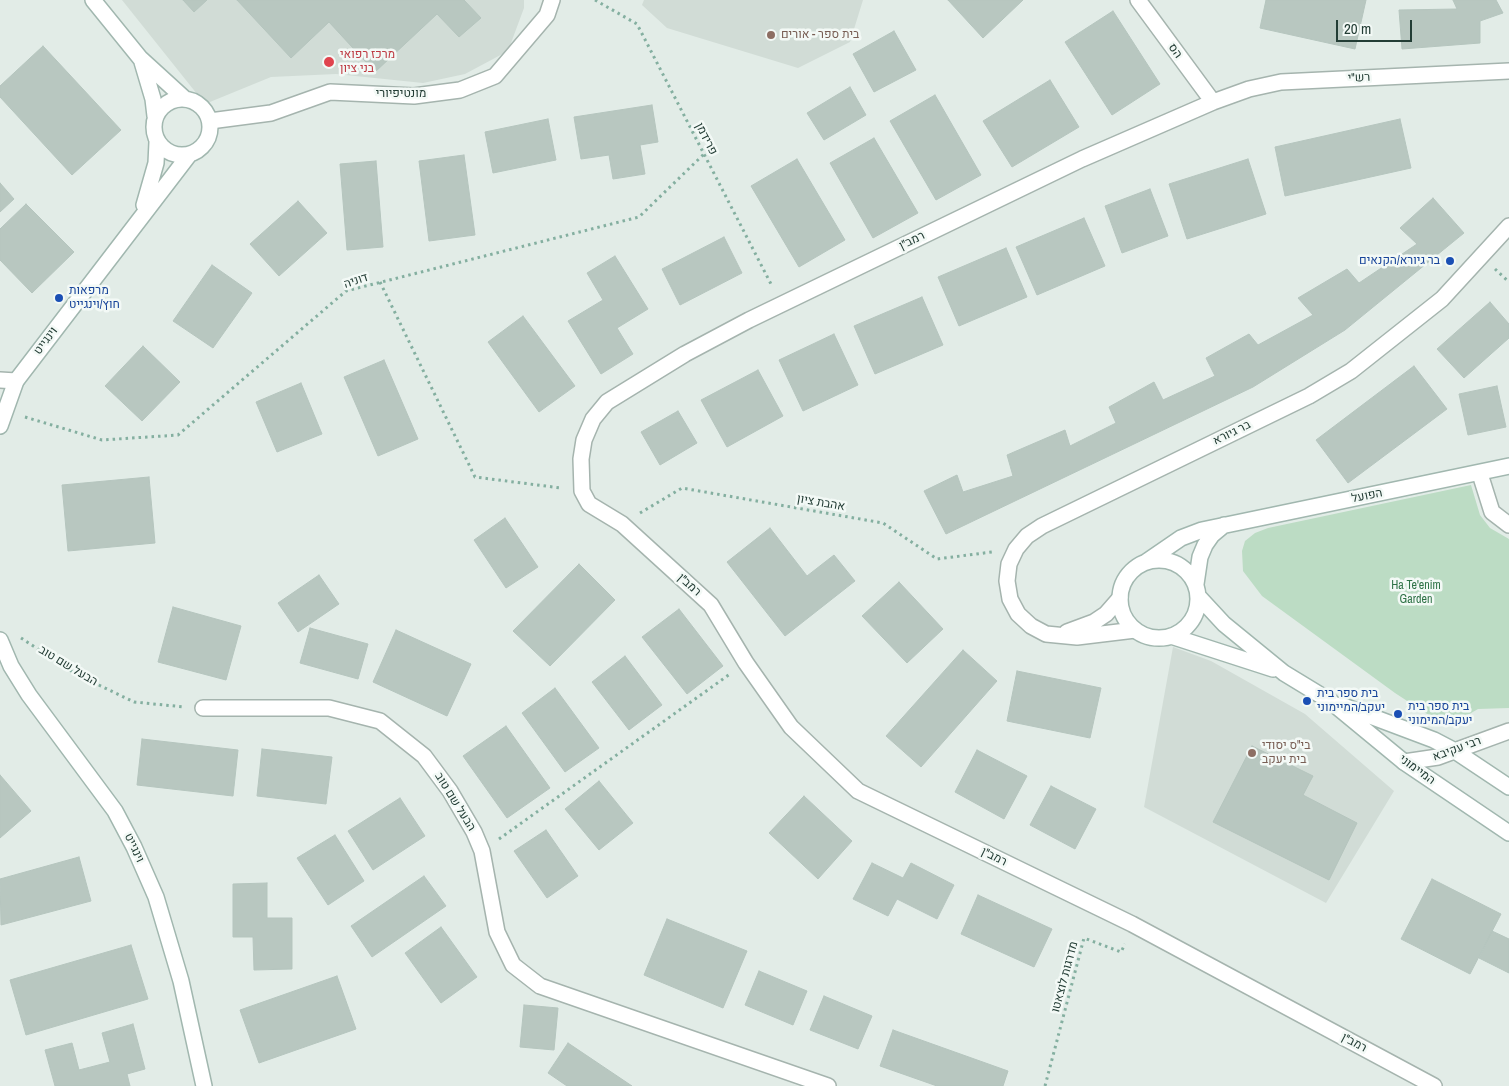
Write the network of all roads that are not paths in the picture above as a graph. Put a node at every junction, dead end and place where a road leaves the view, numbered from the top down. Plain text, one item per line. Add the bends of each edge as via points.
1 (93, 0) edge
2 (552, 0) edge
3 (1138, 0) edge
4 (140, 58) junction
5 (1509, 70) edge
6 (185, 99) junction
7 (1213, 102) junction
8 (155, 116) junction
9 (210, 121) junction
10 (157, 142) junction
11 (189, 155) junction
12 (142, 214) junction
13 (1509, 226) edge
14 (0, 380) edge
15 (16, 381) junction
16 (0, 426) edge
17 (1509, 466) edge
18 (1480, 474) junction
19 (1226, 524) junction
20 (1509, 525) edge
21 (1146, 562) junction
22 (1197, 591) junction
23 (1120, 598) junction
24 (1135, 630) junction
25 (1046, 634) junction
26 (1171, 636) junction
27 (0, 640) edge
28 (1284, 673) junction
29 (1330, 701) junction
30 (203, 708) road end
31 (1509, 731) edge
32 (1455, 751) junction
33 (1404, 762) junction
34 (1509, 787) edge
35 (1509, 833) edge
36 (204, 1086) edge
37 (828, 1086) edge
38 (1434, 1086) edge

1 - 4 street
2 - 9 street, מונטיפיורי via 547,15 495,76 460,90 414,96 330,92 271,113
3 - 7 street, הס
4 - 6 street
4 - 8 street
5 - 7 street, רש"י via 1281,82
6 - 8 street via 168,102
6 - 9 street via 201,106
7 - 38 street, רמב"ן via 1082,159 781,304 685,354 607,402 593,419 584,440 582,491 589,504 622,524 711,605 746,663 791,727 858,790 1132,924
8 - 10 street via 153,124
9 - 11 street via 204,146
10 - 11 street via 171,154
10 - 12 street, וינגייט via 153,176
11 - 12 street, וינגייט
12 - 15 street, וינגייט
13 - 25 street, בר גיורא via 1442,299 1351,371 1309,396 1027,536 1009,564 1010,599 1018,614
14 - 15 street
15 - 16 street, וינגייט
17 - 18 street, הפועל
18 - 19 street, הפועל
18 - 20 street via 1492,512
19 - 21 street, הפועל via 1181,538
19 - 22 street via 1205,545 1200,558
21 - 22 street via 1157,559 1180,565 1190,573
21 - 23 street via 1127,576 1121,586
22 - 26 street via 1197,610 1191,621
22 - 28 street, המיימוני via 1224,624
23 - 24 street via 1126,621
23 - 25 street via 1094,622 1070,632
24 - 25 street, בר גיורא via 1077,636
24 - 26 street via 1146,636
26 - 28 street, המיימוני
27 - 36 street, וינגייט via 29,695 115,811 134,847 156,897 181,981
28 - 29 street, המיימוני
29 - 32 street, המיימוני via 1416,732
29 - 33 street, המיימוני
30 - 37 street, הבעל שם טוב via 329,708 380,721 424,756 474,832 482,851 497,932 513,965 540,986
31 - 32 street, רבי עקיבא
32 - 33 street, רבי עקיבא
32 - 34 street, המיימוני
33 - 35 street, המיימוני

